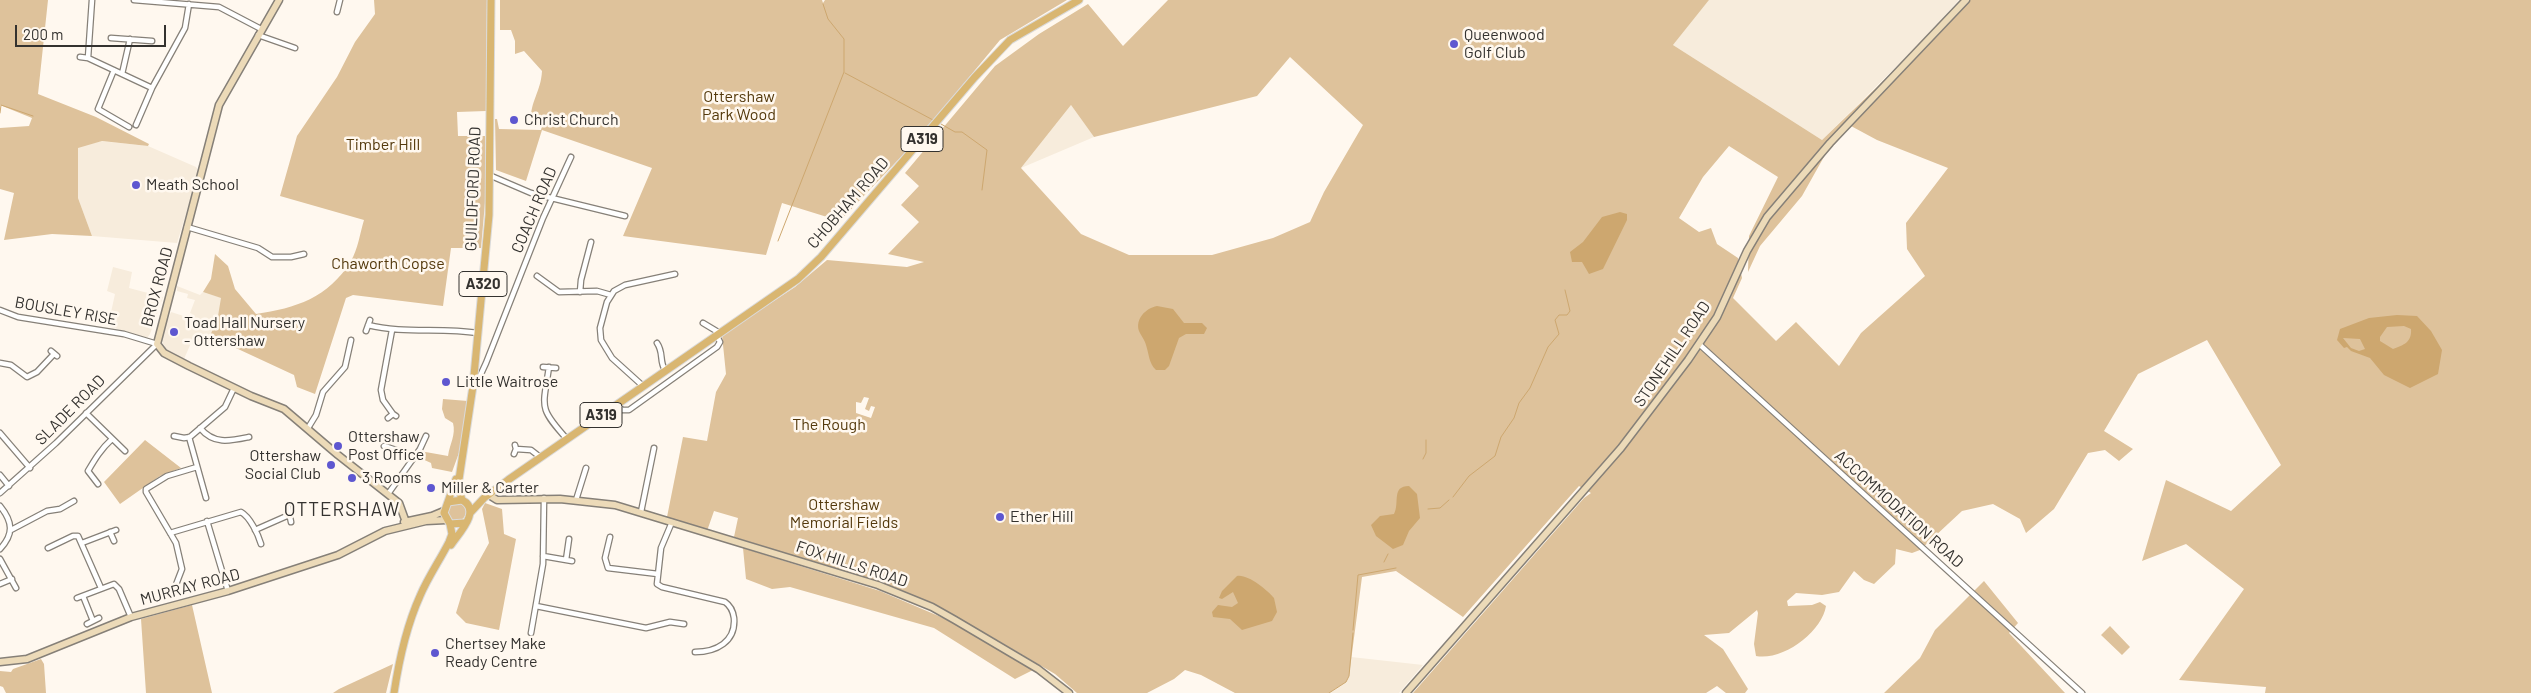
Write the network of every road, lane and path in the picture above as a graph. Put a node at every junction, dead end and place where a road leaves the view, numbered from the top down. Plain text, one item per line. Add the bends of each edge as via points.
1 (92, 0) edge
2 (134, 0) edge
3 (209, 0) edge
4 (279, 0) edge
5 (340, 0) edge
6 (491, 0) edge
7 (1078, 0) edge
8 (1966, 0) edge
9 (189, 4) junction
10 (209, 6) junction
11 (337, 12) dead end
12 (259, 32) junction
13 (111, 38) dead end
14 (130, 39) junction
15 (152, 41) dead end
16 (295, 46) dead end
17 (80, 57) dead end
18 (88, 58) junction
19 (114, 70) junction
20 (122, 74) junction
21 (152, 88) junction
22 (136, 125) dead end
23 (129, 127) dead end
24 (571, 157) dead end
25 (489, 175) junction
26 (552, 198) junction
27 (625, 216) dead end
28 (187, 228) junction
29 (590, 242) dead end
30 (582, 247) dead end
31 (589, 249) junction
32 (304, 254) dead end
33 (677, 272) dead end
34 (537, 276) dead end
35 (580, 292) junction
36 (611, 295) junction
37 (0, 310) edge
38 (703, 322) dead end
39 (392, 330) junction
40 (366, 331) dead end
41 (479, 333) junction
42 (717, 333) junction
43 (351, 340) dead end
44 (157, 344) junction
45 (657, 344) dead end
46 (1699, 344) junction
47 (54, 354) dead end
48 (0, 363) edge
49 (543, 367) dead end
50 (549, 367) junction
51 (556, 368) dead end
52 (665, 370) junction
53 (474, 381) junction
54 (643, 386) junction
55 (234, 388) junction
56 (617, 404) junction
57 (86, 413) junction
58 (388, 418) dead end
59 (200, 428) junction
60 (308, 428) junction
61 (0, 433) edge
62 (174, 436) dead end
63 (426, 436) dead end
64 (189, 437) junction
65 (249, 437) dead end
66 (112, 439) junction
67 (466, 439) junction
68 (567, 439) junction
69 (384, 446) dead end
70 (654, 448) dead end
71 (515, 450) dead end
72 (125, 451) dead end
73 (414, 456) junction
74 (540, 457) junction
75 (197, 467) junction
76 (30, 468) junction
77 (586, 468) dead end
78 (0, 475) edge
79 (98, 484) dead end
80 (9, 486) junction
81 (0, 493) edge
82 (388, 494) junction
83 (486, 497) junction
84 (206, 498) dead end
85 (544, 498) junction
86 (74, 500) dead end
87 (576, 500) junction
88 (464, 501) junction
89 (448, 502) junction
90 (0, 506) edge
91 (288, 508) dead end
92 (444, 511) junction
93 (641, 512) junction
94 (470, 513) junction
95 (289, 515) junction
96 (207, 522) junction
97 (291, 522) dead end
98 (448, 522) junction
99 (672, 522) junction
100 (407, 523) junction
101 (464, 523) junction
102 (11, 530) junction
103 (255, 530) junction
104 (170, 533) junction
105 (610, 537) dead end
106 (569, 539) dead end
107 (114, 540) dead end
108 (82, 543) junction
109 (261, 544) dead end
110 (55, 546) junction
111 (48, 548) dead end
112 (0, 549) edge
113 (58, 553) dead end
114 (543, 556) junction
115 (0, 559) edge
116 (566, 560) junction
117 (572, 561) dead end
118 (658, 574) junction
119 (430, 576) junction
120 (12, 579) junction
121 (0, 584) edge
122 (16, 588) dead end
123 (101, 588) junction
124 (228, 591) junction
125 (172, 595) dead end
126 (83, 596) junction
127 (77, 598) dead end
128 (536, 606) junction
129 (131, 617) junction
130 (99, 618) dead end
131 (93, 621) junction
132 (86, 624) dead end
133 (684, 624) dead end
134 (531, 633) dead end
135 (695, 652) dead end
136 (0, 662) edge
137 (394, 693) edge
138 (1069, 693) edge
139 (1406, 693) edge
140 (2082, 693) edge

1 - 18 street
2 - 9 street
3 - 10 street
4 - 12 street, BROX ROAD
5 - 11 street
6 - 25 main road, GUILDFORD ROAD / A320
7 - 42 main road, CHOBHAM ROAD / A319 via 1010,40 821,257 791,283
8 - 46 street, STONEHILL ROAD via 1830,143 1766,217 1717,317
9 - 10 street
9 - 21 street via 185,28
10 - 12 street via 228,10
12 - 16 street
12 - 28 street, BROX ROAD via 220,105
13 - 14 street
14 - 15 street
14 - 20 street
17 - 18 street
18 - 19 street
19 - 20 street
19 - 23 street via 98,109
20 - 21 street
21 - 22 street
24 - 26 street, COACH ROAD
25 - 26 street
25 - 41 main road, GUILDFORD ROAD / A320
26 - 27 street
26 - 53 street, COACH ROAD via 486,362
28 - 32 street via 258,248 272,257
28 - 44 street, BROX ROAD
29 - 31 street
30 - 31 street
31 - 35 street
33 - 36 street via 625,285
34 - 35 street via 559,292
35 - 36 street via 597,291
36 - 54 street via 599,336 612,358
37 - 44 street, BOUSLEY RISE via 18,317 124,334
38 - 42 street
39 - 40 street via 369,322
39 - 41 street
39 - 58 street via 381,390 383,400 394,415
41 - 53 main road, GUILDFORD ROAD / A320
42 - 52 main road, CHOBHAM ROAD / A319
42 - 56 street via 720,342 717,347 629,410 622,410
43 - 60 street via 345,367 323,392
44 - 55 street, BROX ROAD via 164,353
44 - 57 street, SLADE ROAD
45 - 52 street
46 - 139 street, STONEHILL ROAD via 1621,448
46 - 140 street, ACCOMMODATION ROAD
47 - 48 street via 37,372 27,377 11,365
49 - 50 street
50 - 51 street
50 - 68 street via 544,410
52 - 54 main road, CHOBHAM ROAD / A319
53 - 67 main road, GUILDFORD ROAD / A320
54 - 56 main road, CHOBHAM ROAD / A319
55 - 59 street via 225,406
55 - 60 street, BROX ROAD via 284,409
56 - 68 main road, CHOBHAM ROAD / A319
57 - 66 street
57 - 76 street, SLADE ROAD
59 - 64 street
59 - 65 street via 217,441
60 - 82 street, BROX ROAD
61 - 76 street
62 - 64 street
63 - 73 street
64 - 75 street
66 - 72 street
66 - 79 street via 97,454 96,462 88,471
67 - 88 main road, GUILDFORD ROAD / A320 via 458,486
67 - 89 main road, GUILDFORD ROAD / A320
68 - 74 main road, CHOBHAM ROAD / A319
69 - 73 street
70 - 93 street
71 - 74 street via 531,450
73 - 82 street
74 - 83 main road, CHOBHAM ROAD / A319
75 - 84 street
75 - 104 street via 166,476 146,488
76 - 80 street, SLADE ROAD
77 - 87 street
78 - 80 street
80 - 81 street, SLADE ROAD
82 - 100 street, BROX ROAD via 400,505
83 - 85 street, FOX HILLS ROAD via 497,500
83 - 88 main road, CHOBHAM ROAD / A319
83 - 94 main road, CHOBHAM ROAD / A319
85 - 87 street, FOX HILLS ROAD
85 - 114 street
86 - 102 street
87 - 93 street, FOX HILLS ROAD
88 - 89 main road via 455,499
88 - 94 main road
89 - 92 main road
90 - 102 street
91 - 95 street
92 - 98 main road
92 - 100 street, MURRAY ROAD
93 - 99 street, FOX HILLS ROAD
94 - 101 main road
95 - 97 street
95 - 103 street
96 - 103 street via 241,512
96 - 104 street
96 - 124 street
98 - 100 street, MURRAY ROAD
98 - 101 main road
98 - 119 main road via 452,530 449,542
99 - 118 street via 662,548
99 - 138 street, FOX HILLS ROAD via 878,585 924,603 1038,669
100 - 124 street, MURRAY ROAD via 338,555
101 - 119 main road
102 - 112 street
103 - 109 street
104 - 125 street via 176,543 182,569
105 - 118 street via 605,558 608,568
106 - 116 street
107 - 108 street via 113,531
108 - 110 street via 78,536 73,536
108 - 123 street
110 - 111 street
110 - 113 street
114 - 116 street
114 - 128 street
115 - 120 street
116 - 117 street
118 - 135 street via 659,586 718,599 730,605 734,626 728,641 711,650
119 - 137 main road via 411,618 398,664
120 - 121 street
120 - 122 street
123 - 126 street
123 - 129 street via 117,585
124 - 129 street, MURRAY ROAD
126 - 127 street
126 - 131 street
128 - 133 street via 646,628 670,622
128 - 134 street
129 - 136 street, MURRAY ROAD via 27,659
130 - 131 street
131 - 132 street

